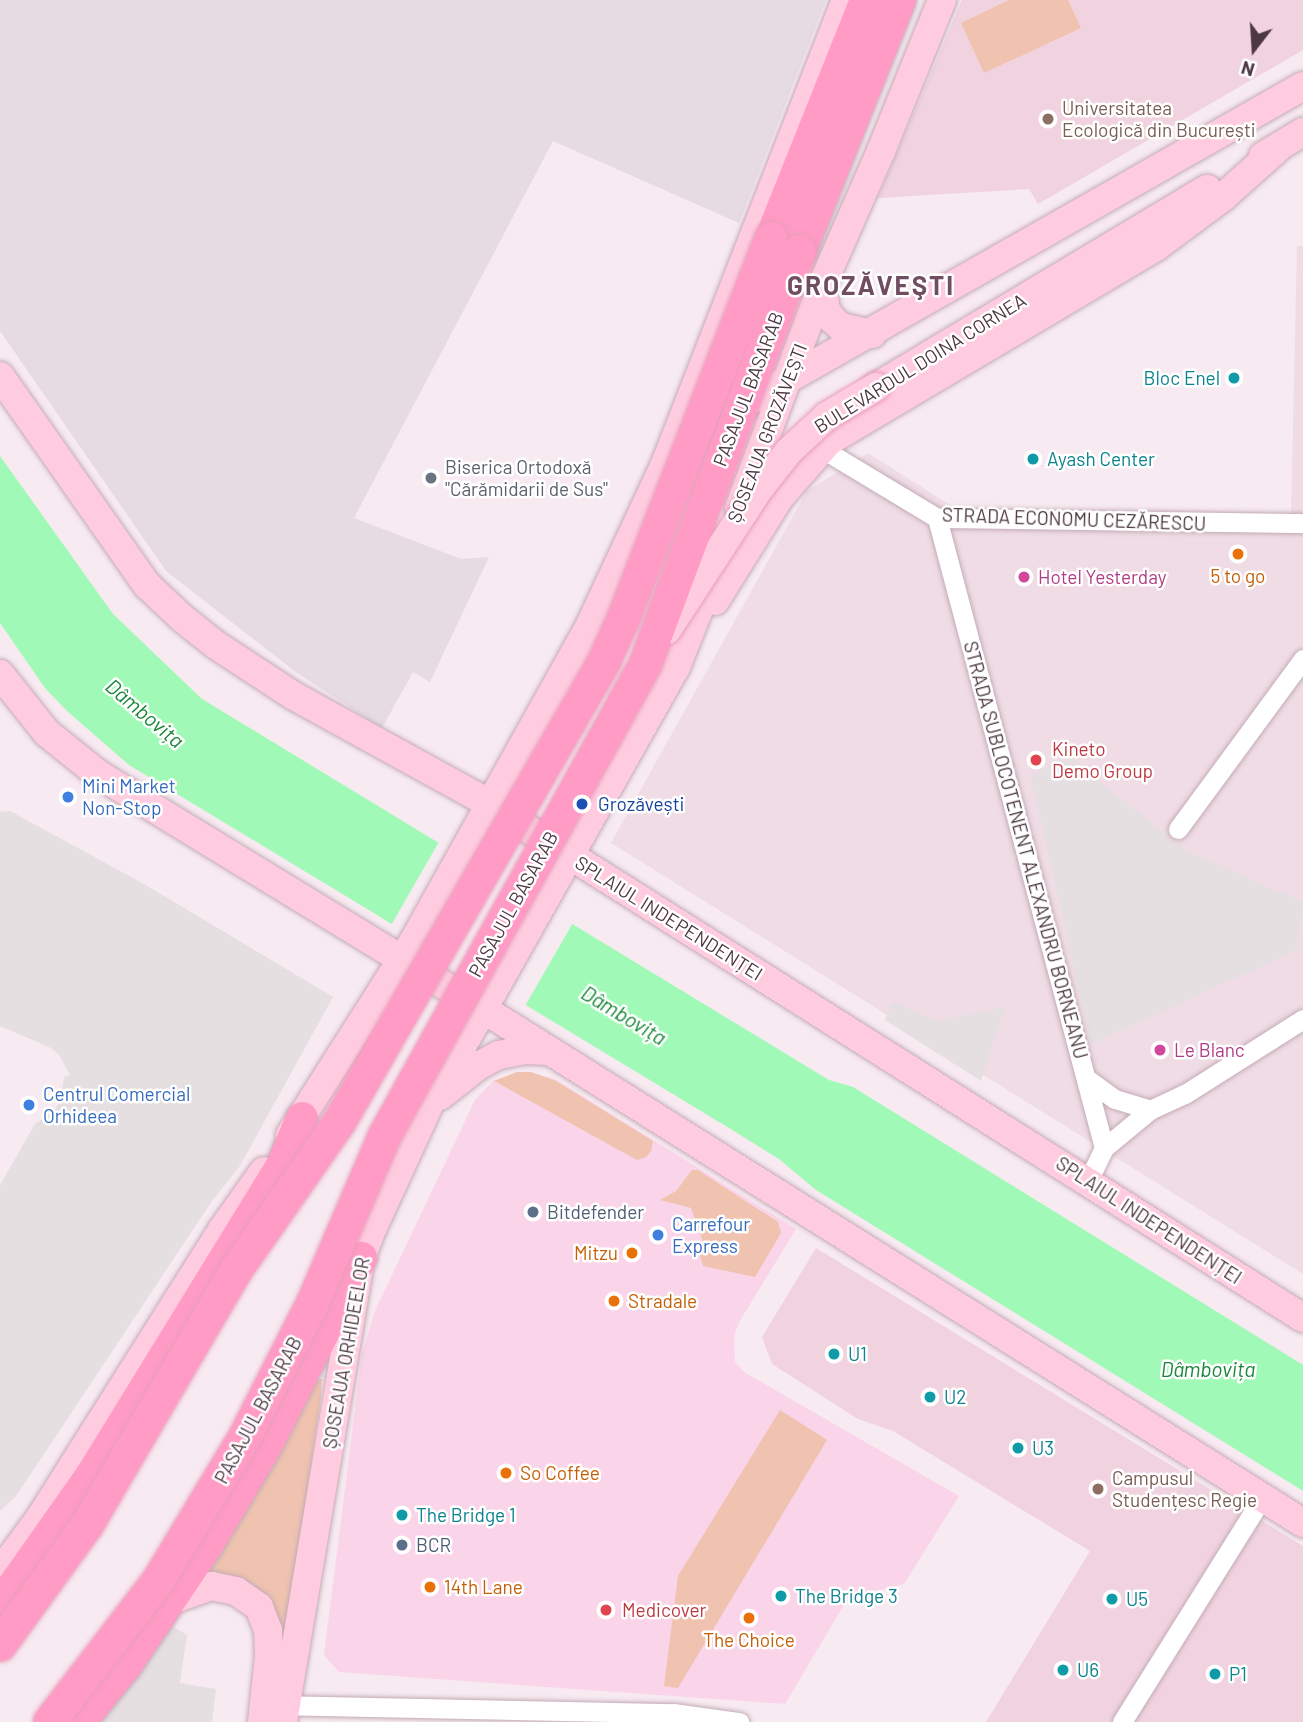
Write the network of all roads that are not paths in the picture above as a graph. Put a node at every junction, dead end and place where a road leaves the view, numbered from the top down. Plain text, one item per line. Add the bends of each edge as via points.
1 (846, 0) edge
2 (866, 0) edge
3 (900, 0) edge
4 (942, 0) edge
5 (1303, 86) edge
6 (1303, 132) edge
7 (1278, 148) junction
8 (823, 284) junction
9 (872, 334) junction
10 (0, 376) edge
11 (789, 380) junction
12 (821, 448) junction
13 (665, 464) junction
14 (937, 518) junction
15 (1303, 523) edge
16 (1303, 659) edge
17 (645, 665) junction
18 (676, 667) junction
19 (0, 674) edge
20 (489, 805) junction
21 (1178, 830) dead end
22 (569, 855) junction
23 (551, 888) joint
24 (406, 951) junction
25 (489, 999) junction
26 (1303, 1018) edge
27 (551, 1051) junction
28 (1087, 1079) junction
29 (429, 1105) junction
30 (1150, 1110) junction
31 (302, 1118) junction
32 (1104, 1148) junction
33 (1088, 1181) junction
34 (361, 1258) junction
35 (1303, 1318) edge
36 (1262, 1498) junction
37 (1303, 1523) edge
38 (0, 1572) edge
39 (0, 1605) edge
40 (164, 1610) junction
41 (0, 1645) edge
42 (273, 1713) edge
43 (50, 1722) edge
44 (80, 1722) edge
45 (739, 1722) edge
46 (1122, 1722) edge

1 - 13 main road
2 - 41 main road, PASAJUL BASARAB, bridge via 604,662 341,1121 236,1270 87,1525
3 - 17 main road, PASAJUL BASARAB, bridge via 800,251
4 - 8 main road, ȘOSEAUA GROZĂVEȘTI
5 - 9 main road
6 - 7 main road, BULEVARDUL DOINA CORNEA
7 - 12 main road, BULEVARDUL DOINA CORNEA via 1223,198 1156,247
7 - 17 main road, BULEVARDUL DOINA CORNEA, bridge via 817,424 759,489
8 - 9 main road via 825,307 832,318 841,327
8 - 11 main road, ȘOSEAUA GROZĂVEȘTI
9 - 11 main road
10 - 20 main road, SPLAIUL INDEPENDENȚEI via 147,585 181,618 294,696
11 - 13 main road via 703,425 687,436
11 - 18 main road, ȘOSEAUA GROZĂVEȘTI
12 - 14 street, STRADA ECONOMU CEZĂRESCU
12 - 18 main road, BULEVARDUL DOINA CORNEA via 780,497
13 - 20 main road via 590,625
14 - 15 street, STRADA ECONOMU CEZĂRESCU
14 - 28 street, STRADA SUBLOCOTENENT ALEXANDRU BORNEANU
16 - 21 street
17 - 43 main road, PASAJUL BASARAB, bridge via 384,1137 308,1314 246,1435 159,1580
18 - 22 main road, ȘOSEAUA GROZĂVEȘTI
19 - 24 main road via 36,721 75,757 146,805
20 - 22 main road, SPLAIUL INDEPENDENȚEI
20 - 24 main road
22 - 23 main road, ȘOSEAUA GROZĂVEȘTI
22 - 33 main road, SPLAIUL INDEPENDENȚEI
23 - 25 main road, ȘOSEAUA ORHIDEELOR
24 - 25 main road
24 - 31 main road
25 - 27 main road
25 - 29 main road, ȘOSEAUA ORHIDEELOR
26 - 30 street via 1185,1094
27 - 29 main road via 499,1055
27 - 36 main road
28 - 30 street via 1115,1099
28 - 32 street, STRADA SUBLOCOTENENT ALEXANDRU BORNEANU
29 - 34 main road, ȘOSEAUA ORHIDEELOR
30 - 32 street
31 - 38 main road via 222,1230
31 - 39 main road via 282,1166 54,1530
32 - 33 street
33 - 35 main road, SPLAIUL INDEPENDENȚEI
34 - 40 main road via 266,1446
34 - 42 main road, ȘOSEAUA ORHIDEELOR
36 - 37 main road
36 - 46 street
40 - 42 main road via 212,1586 236,1591 259,1607 268,1630
40 - 44 main road
42 - 45 street via 673,1713

